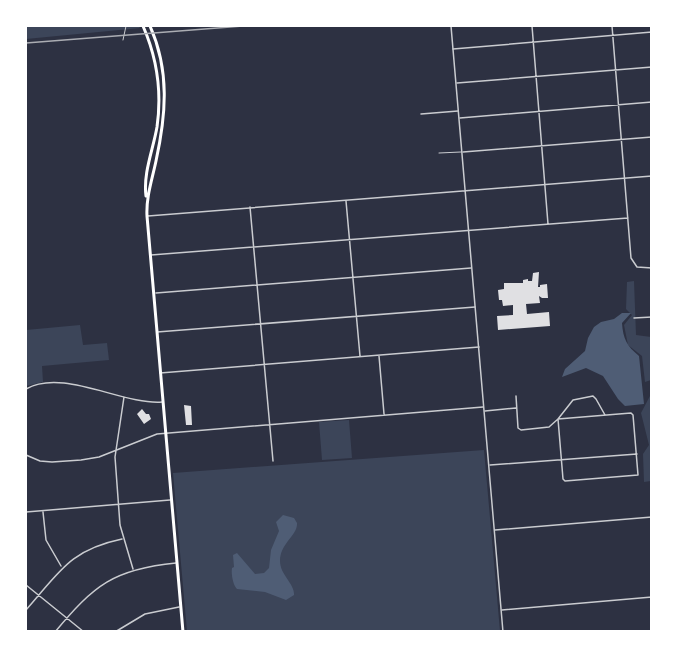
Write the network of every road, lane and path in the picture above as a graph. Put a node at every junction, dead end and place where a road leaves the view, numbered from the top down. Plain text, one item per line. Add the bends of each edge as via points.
1 (126, 26) edge
2 (143, 26) edge
3 (150, 26) edge
4 (451, 26) edge
5 (532, 26) edge
6 (612, 26) edge
7 (651, 32) edge
8 (613, 35) junction
9 (123, 39) dead end
10 (533, 42) junction
11 (453, 49) junction
12 (651, 67) edge
13 (616, 70) junction
14 (536, 77) junction
15 (456, 83) junction
16 (651, 102) edge
17 (619, 105) junction
18 (459, 111) junction
19 (540, 112) junction
20 (421, 114) dead end
21 (459, 118) junction
22 (651, 137) edge
23 (621, 140) junction
24 (542, 147) junction
25 (462, 152) junction
26 (439, 153) dead end
27 (651, 176) edge
28 (625, 178) junction
29 (545, 185) junction
30 (465, 191) junction
31 (147, 198) junction
32 (346, 200) junction
33 (250, 207) junction
34 (147, 216) junction
35 (628, 218) junction
36 (548, 224) junction
37 (469, 231) junction
38 (350, 239) junction
39 (255, 246) junction
40 (150, 256) junction
41 (472, 268) junction
42 (651, 268) edge
43 (353, 278) junction
44 (258, 285) junction
45 (154, 293) junction
46 (476, 307) junction
47 (357, 316) junction
48 (651, 317) edge
49 (634, 318) dead end
50 (261, 324) junction
51 (157, 332) junction
52 (479, 347) junction
53 (379, 355) junction
54 (360, 356) junction
55 (265, 364) junction
56 (160, 373) junction
57 (26, 389) edge
58 (516, 396) dead end
59 (124, 397) junction
60 (163, 402) junction
61 (484, 407) junction
62 (517, 408) junction
63 (484, 411) junction
64 (384, 415) junction
65 (605, 415) junction
66 (558, 418) junction
67 (270, 424) junction
68 (165, 433) junction
69 (115, 451) junction
70 (637, 454) junction
71 (26, 455) edge
72 (561, 460) junction
73 (273, 461) dead end
74 (489, 465) junction
75 (171, 500) junction
76 (118, 505) junction
77 (43, 511) junction
78 (26, 512) edge
79 (651, 517) edge
80 (494, 530) junction
81 (123, 538) junction
82 (177, 562) junction
83 (62, 567) junction
84 (133, 569) junction
85 (26, 585) edge
86 (39, 595) junction
87 (651, 597) edge
88 (180, 607) junction
89 (26, 610) edge
90 (501, 610) junction
91 (67, 618) junction
92 (55, 632) edge
93 (84, 632) edge
94 (115, 632) edge
95 (183, 632) edge
96 (503, 632) edge

1 - 9 lane
2 - 31 main road via 156,65 159,102 146,176
3 - 31 main road via 161,60 165,99 161,139
4 - 11 street
5 - 10 street
6 - 8 street
7 - 8 street
8 - 10 street
8 - 13 street
10 - 11 street
10 - 14 street
11 - 15 street
12 - 13 street
13 - 14 street
13 - 17 street
14 - 15 street
14 - 19 street
15 - 18 street
16 - 17 street
17 - 19 street
17 - 23 street
18 - 20 street
18 - 21 street
19 - 21 street
19 - 24 street
21 - 25 street
22 - 23 street
23 - 24 street
23 - 28 street
24 - 25 street
24 - 29 street
25 - 26 lane
25 - 30 street
27 - 28 street
28 - 29 street
28 - 35 street
29 - 30 street
29 - 36 street
30 - 32 street
30 - 37 street
31 - 34 main road
32 - 33 street
32 - 38 street
33 - 34 street
33 - 39 street
34 - 40 main road
35 - 36 street
35 - 42 street via 631,258 637,267
36 - 37 street
37 - 38 street
37 - 41 street
38 - 39 street
38 - 43 street
39 - 40 street
39 - 44 street
40 - 45 main road
41 - 43 street
41 - 46 street
43 - 44 street
43 - 47 street
44 - 45 street
44 - 50 street
45 - 51 main road
46 - 47 street
46 - 52 street
47 - 50 street
47 - 54 street
48 - 49 street
50 - 51 street
50 - 55 street
51 - 56 main road
52 - 53 street
52 - 61 street
53 - 54 street
53 - 64 street
54 - 55 street
55 - 56 street
55 - 67 street
56 - 60 main road
57 - 59 street via 61,384
58 - 62 street
59 - 60 street
59 - 69 street
60 - 68 main road
61 - 63 street
61 - 64 street
62 - 63 street
62 - 66 street via 521,430 549,427
63 - 74 street
64 - 67 street
65 - 66 street
65 - 66 street via 593,396 573,400
65 - 70 street via 633,415
66 - 72 street
67 - 68 street
67 - 73 street
68 - 69 street
68 - 75 main road
69 - 71 street via 90,459 59,462
69 - 76 street
70 - 72 street
70 - 72 street via 637,476 566,482 562,479
72 - 74 street
74 - 80 street
75 - 76 street
75 - 82 main road
76 - 77 street
76 - 81 street
77 - 78 street
77 - 83 street via 46,540
79 - 80 street
80 - 90 street
81 - 83 street via 91,548
81 - 84 street
82 - 84 street
82 - 88 main road
83 - 86 street
84 - 91 street via 94,590
85 - 86 street
86 - 89 street
86 - 91 street
87 - 90 street
88 - 94 street via 148,613
88 - 95 main road
90 - 96 street
91 - 92 street
91 - 93 street

